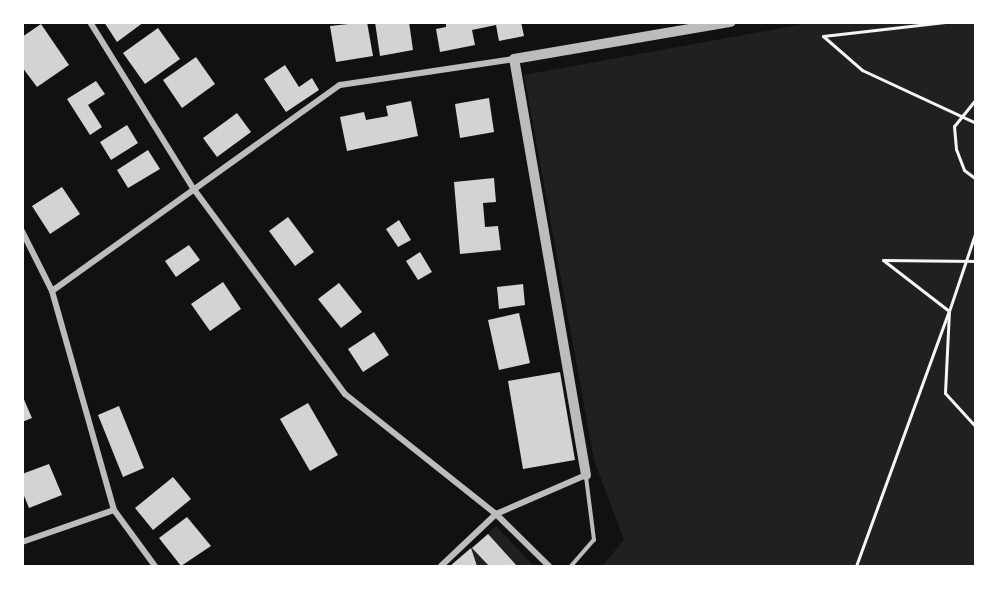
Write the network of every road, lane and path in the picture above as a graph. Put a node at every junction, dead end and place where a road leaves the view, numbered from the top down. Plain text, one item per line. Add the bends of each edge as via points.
1 (90, 22) edge
2 (731, 22) edge
3 (945, 22) edge
4 (514, 60) junction
5 (975, 99) edge
6 (960, 115) junction
7 (975, 123) edge
8 (975, 179) edge
9 (193, 188) junction
10 (22, 231) edge
11 (975, 231) edge
12 (966, 261) junction
13 (975, 261) edge
14 (52, 291) junction
15 (949, 311) junction
16 (975, 426) edge
17 (586, 475) junction
18 (114, 510) junction
19 (496, 514) junction
20 (22, 542) edge
21 (154, 567) edge
22 (441, 567) edge
23 (549, 567) edge
24 (571, 567) edge
25 (856, 567) edge

1 - 9 street
2 - 4 street
3 - 6 path via 823,36 862,70
4 - 9 street via 340,85
4 - 17 street
5 - 6 path
6 - 7 path
6 - 8 path via 954,126 956,149 964,170
9 - 14 street
9 - 19 street via 345,394
10 - 14 street
11 - 12 path
12 - 13 path
12 - 15 path
12 - 15 path via 883,260
14 - 18 street
15 - 16 path via 945,393
15 - 25 path
17 - 19 street
17 - 24 lane via 594,540
18 - 20 street
18 - 21 street
19 - 22 street
19 - 23 street

